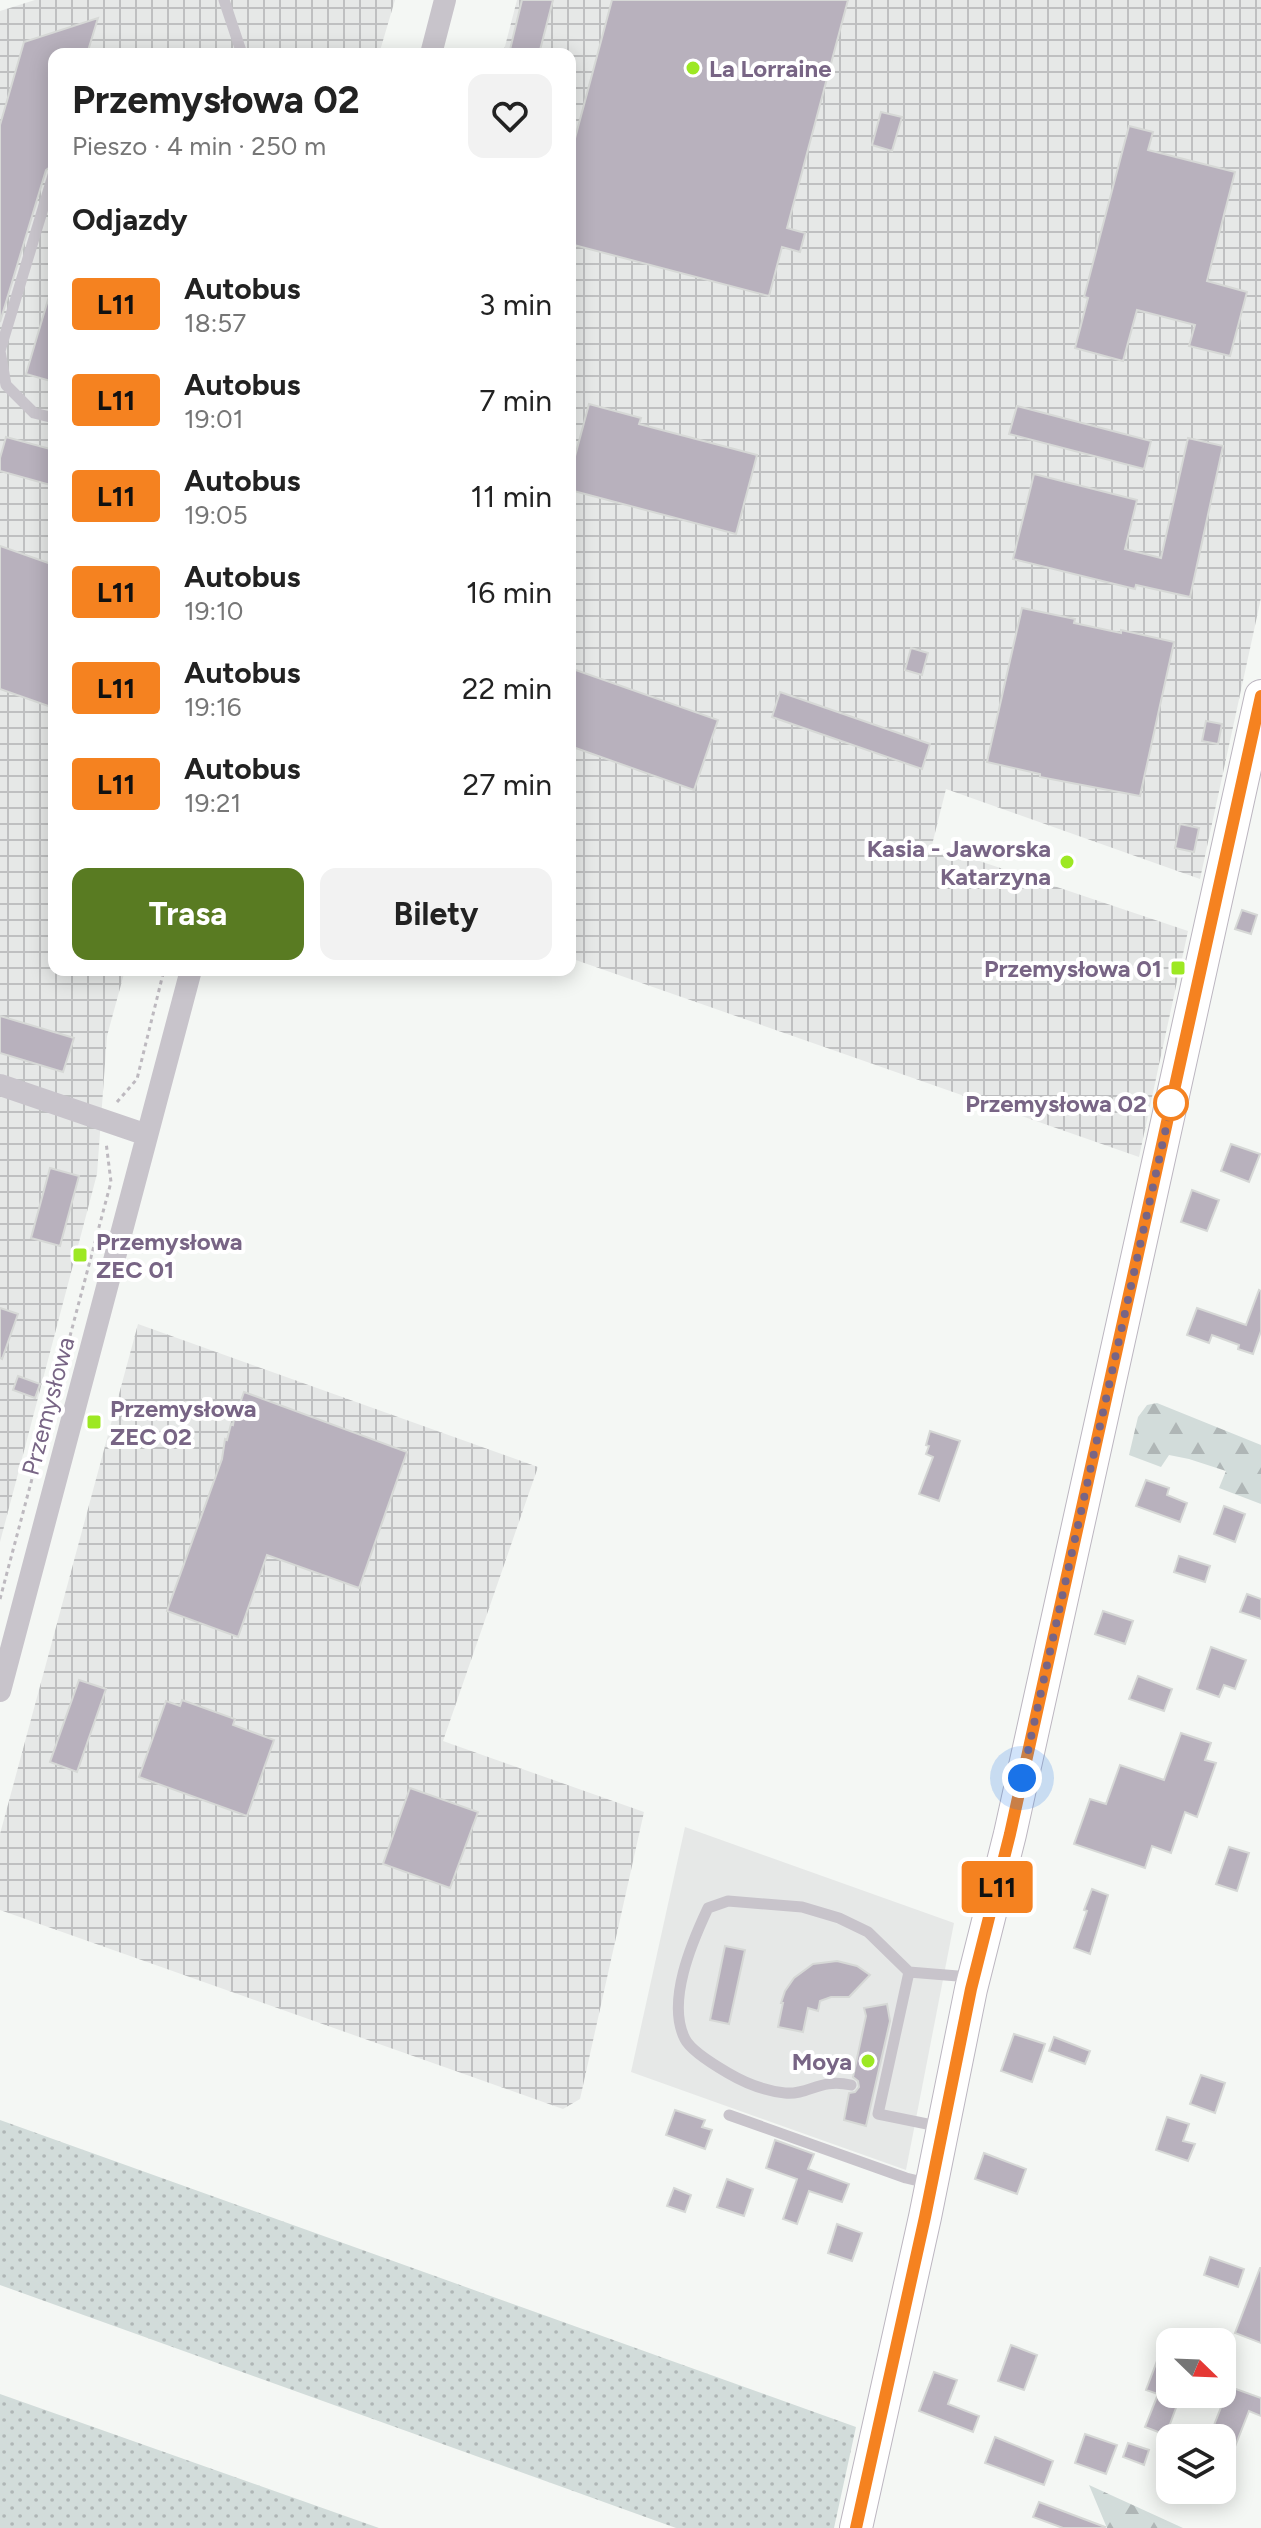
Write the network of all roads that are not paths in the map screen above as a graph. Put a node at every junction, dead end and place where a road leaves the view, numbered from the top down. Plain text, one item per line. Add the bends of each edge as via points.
1 (224, 0) edge
2 (445, 0) edge
3 (240, 48) edge
4 (433, 48) edge
5 (48, 192) edge
6 (48, 416) edge
7 (1261, 696) edge
8 (189, 976) edge
9 (0, 1085) edge
10 (147, 1135) junction
11 (0, 1691) edge
12 (909, 1972) junction
13 (974, 1978) junction
14 (851, 2085) dead end
15 (729, 2115) dead end
16 (943, 2127) junction
17 (931, 2185) junction
18 (856, 2528) edge

1 - 3 lane
2 - 4 street
5 - 6 lane via 0,351 6,385 34,413
7 - 13 main road
8 - 10 street, Przemysłowa
9 - 10 street
10 - 11 street, Przemysłowa
12 - 13 lane
12 - 14 lane via 868,1932 839,1918 802,1907 728,1901 708,1908 684,1971 678,2009 685,2040 712,2064 769,2089 797,2093 832,2082
12 - 16 lane via 878,2091 878,2114
13 - 16 main road
15 - 17 lane
16 - 17 main road
17 - 18 main road

